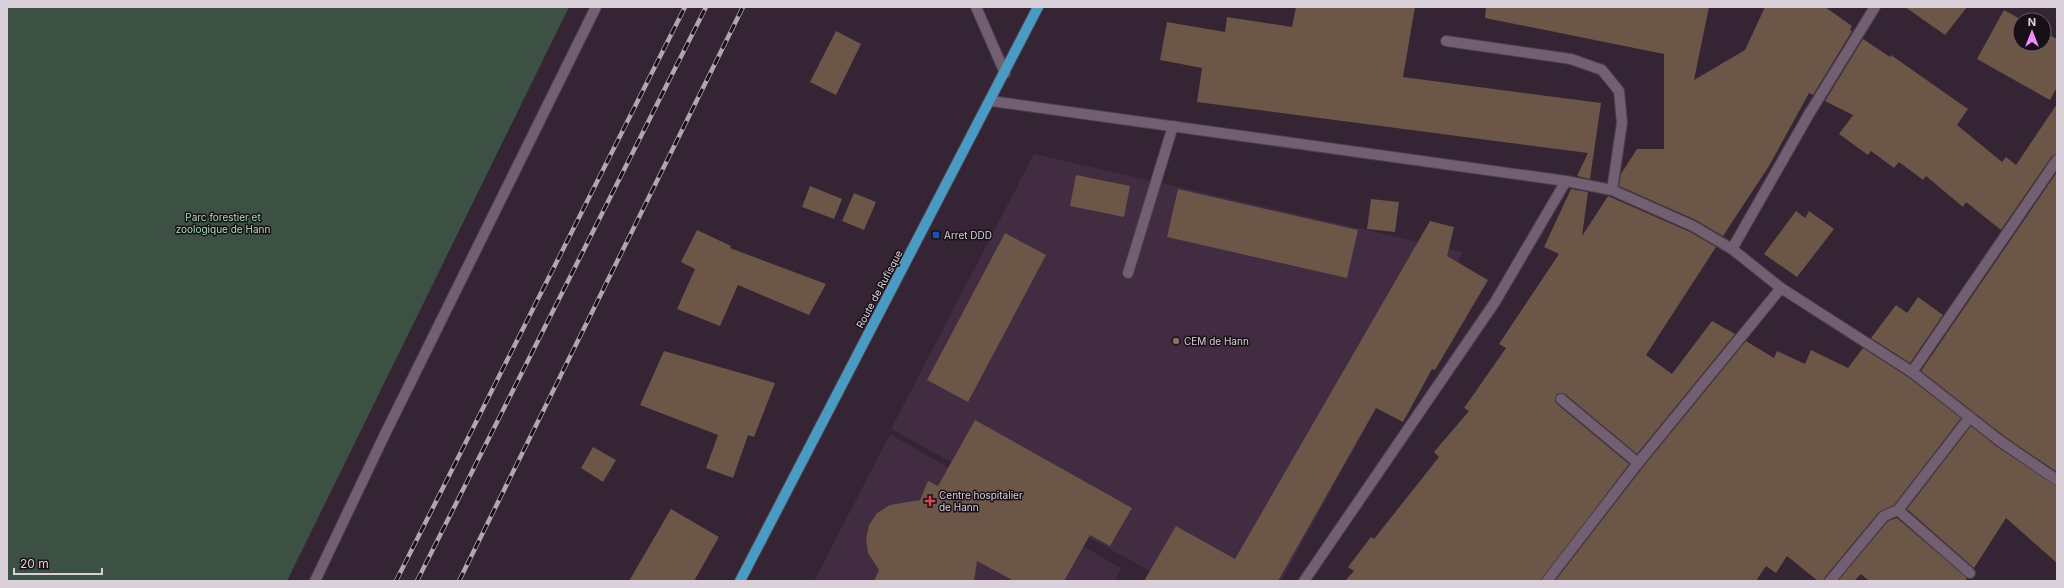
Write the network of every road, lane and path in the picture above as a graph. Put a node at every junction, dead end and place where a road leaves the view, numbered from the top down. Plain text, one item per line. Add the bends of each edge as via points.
1 (596, 7) edge
2 (976, 7) edge
3 (1038, 7) edge
4 (1875, 7) edge
5 (1446, 41) dead end
6 (1005, 74) junction
7 (991, 101) junction
8 (1173, 126) junction
9 (2057, 160) edge
10 (1566, 181) junction
11 (1612, 190) junction
12 (1732, 249) junction
13 (1128, 273) dead end
14 (1781, 288) junction
15 (1912, 372) junction
16 (1561, 399) dead end
17 (1970, 417) junction
18 (1638, 463) junction
19 (2057, 480) edge
20 (1898, 510) junction
21 (1970, 573) dead end
22 (743, 580) edge
23 (314, 581) edge
24 (1304, 581) edge
25 (1547, 581) edge
26 (1830, 581) edge

1 - 23 street
2 - 6 street
3 - 6 main road, Route de Rufisque
4 - 12 street via 1809,114
5 - 11 street via 1571,59 1602,70 1619,91 1622,123
6 - 7 main road, Route de Rufisque
7 - 8 street
7 - 22 main road, Route de Rufisque
8 - 10 street
8 - 13 street
9 - 15 street
10 - 11 street
10 - 24 street via 1495,302
11 - 12 street via 1693,226
12 - 14 street
14 - 15 street
14 - 18 street
15 - 17 street
16 - 18 street
17 - 19 street
17 - 20 street
18 - 25 street
20 - 21 street
20 - 26 street via 1884,516

